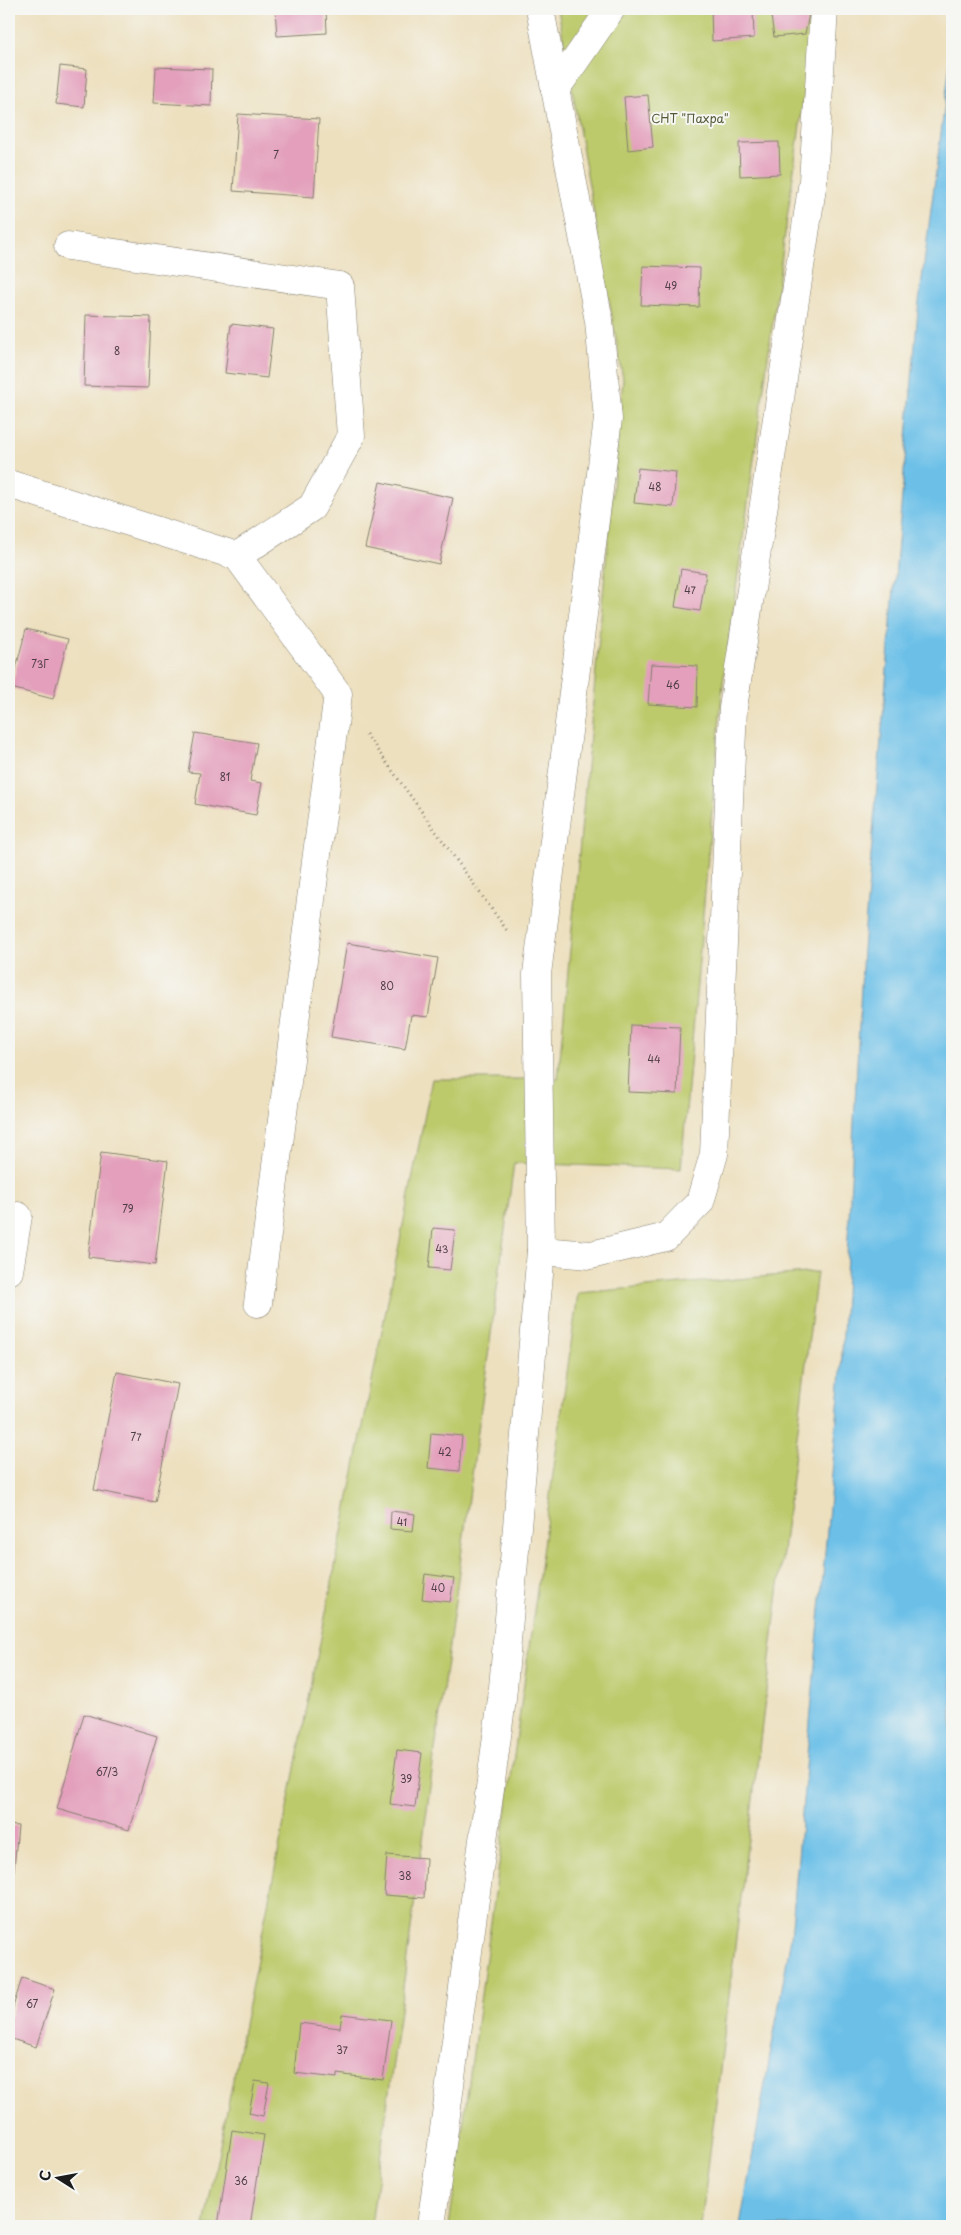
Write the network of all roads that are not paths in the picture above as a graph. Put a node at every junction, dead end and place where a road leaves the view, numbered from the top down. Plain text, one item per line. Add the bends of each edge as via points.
1 (540, 9) edge
2 (611, 9) edge
3 (824, 9) edge
4 (555, 90) junction
5 (68, 246) dead end
6 (9, 484) edge
7 (237, 556) junction
8 (18, 1216) dead end
9 (541, 1251) junction
10 (9, 1271) edge
11 (258, 1303) dead end
12 (431, 2226) edge

1 - 4 lane
2 - 4 lane
3 - 9 lane via 813,181 733,708 714,1154 700,1202 666,1237 591,1255
4 - 9 lane via 599,321 608,419 537,974
5 - 7 lane via 340,286 351,436 312,507
6 - 7 lane
7 - 11 lane via 338,694
8 - 10 lane
9 - 12 lane via 502,1699

